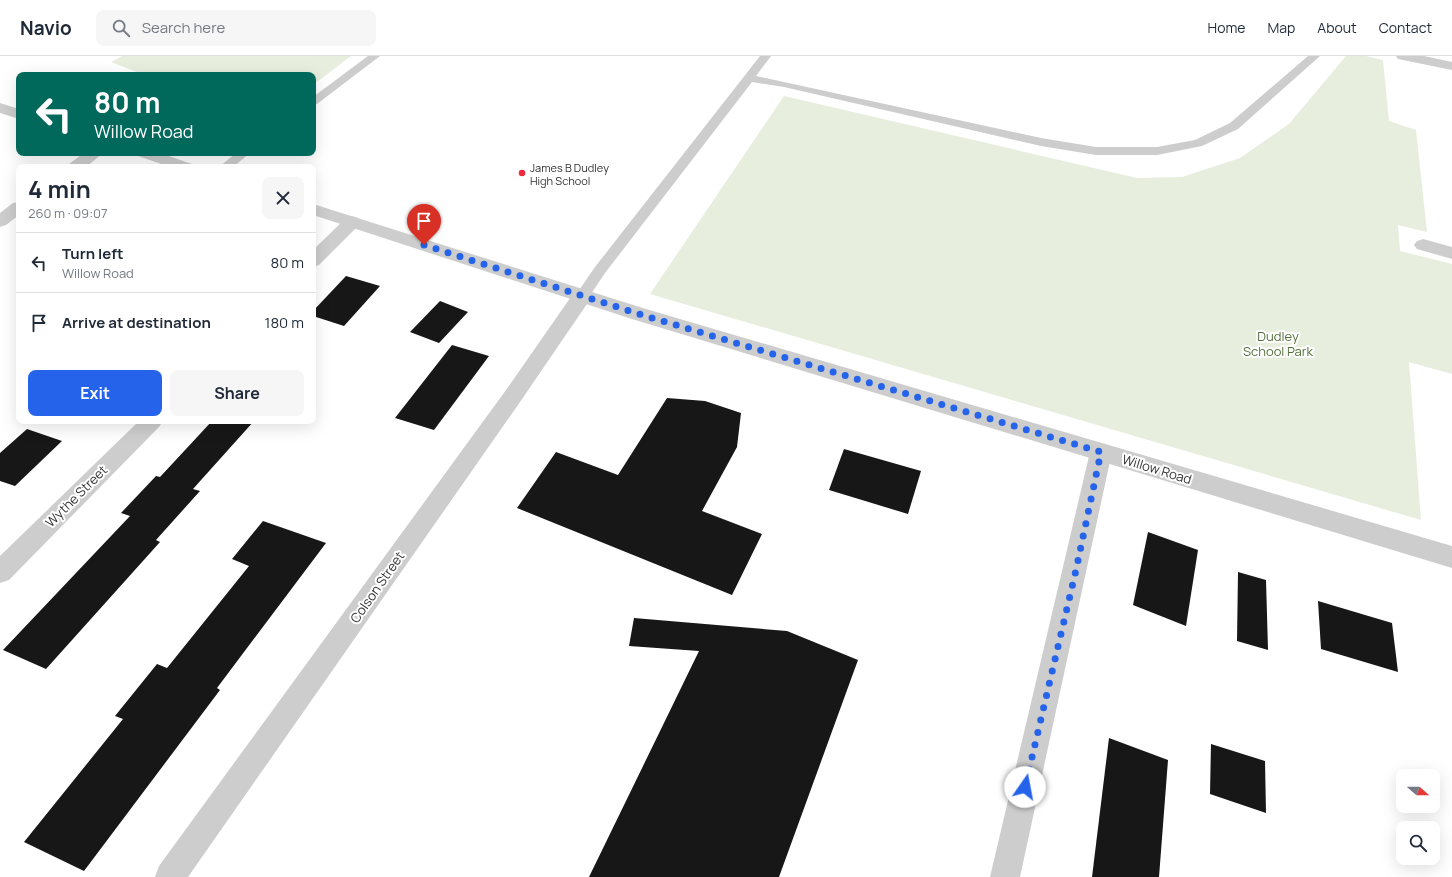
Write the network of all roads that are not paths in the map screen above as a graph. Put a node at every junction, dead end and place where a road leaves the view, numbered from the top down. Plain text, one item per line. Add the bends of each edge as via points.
1 (375, 56) edge
2 (766, 56) edge
3 (1315, 56) edge
4 (1403, 56) edge
5 (1452, 66) edge
6 (750, 78) junction
7 (316, 100) edge
8 (0, 108) edge
9 (16, 113) edge
10 (91, 156) edge
11 (153, 156) edge
12 (240, 156) edge
13 (79, 164) edge
14 (177, 164) edge
15 (229, 164) edge
16 (16, 209) edge
17 (316, 210) edge
18 (0, 220) edge
19 (352, 222) junction
20 (1423, 246) dead end
21 (1452, 253) edge
22 (316, 258) edge
23 (582, 296) junction
24 (149, 424) edge
25 (1101, 452) junction
26 (1452, 557) edge
27 (0, 572) edge
28 (170, 877) edge
29 (1005, 877) edge

1 - 7 lane
2 - 6 lane
3 - 6 lane via 1234,126 1198,143 1156,151 1096,151 1041,142
4 - 5 street
6 - 23 lane
8 - 9 street
10 - 13 street
11 - 14 street
12 - 15 lane
16 - 18 street
17 - 19 street, Willow Road
19 - 22 street
19 - 23 street, Willow Road
20 - 21 street
23 - 25 street, Willow Road
23 - 28 street, Colson Street
24 - 27 street, Wythe Street
25 - 26 street, Willow Road
25 - 29 street

